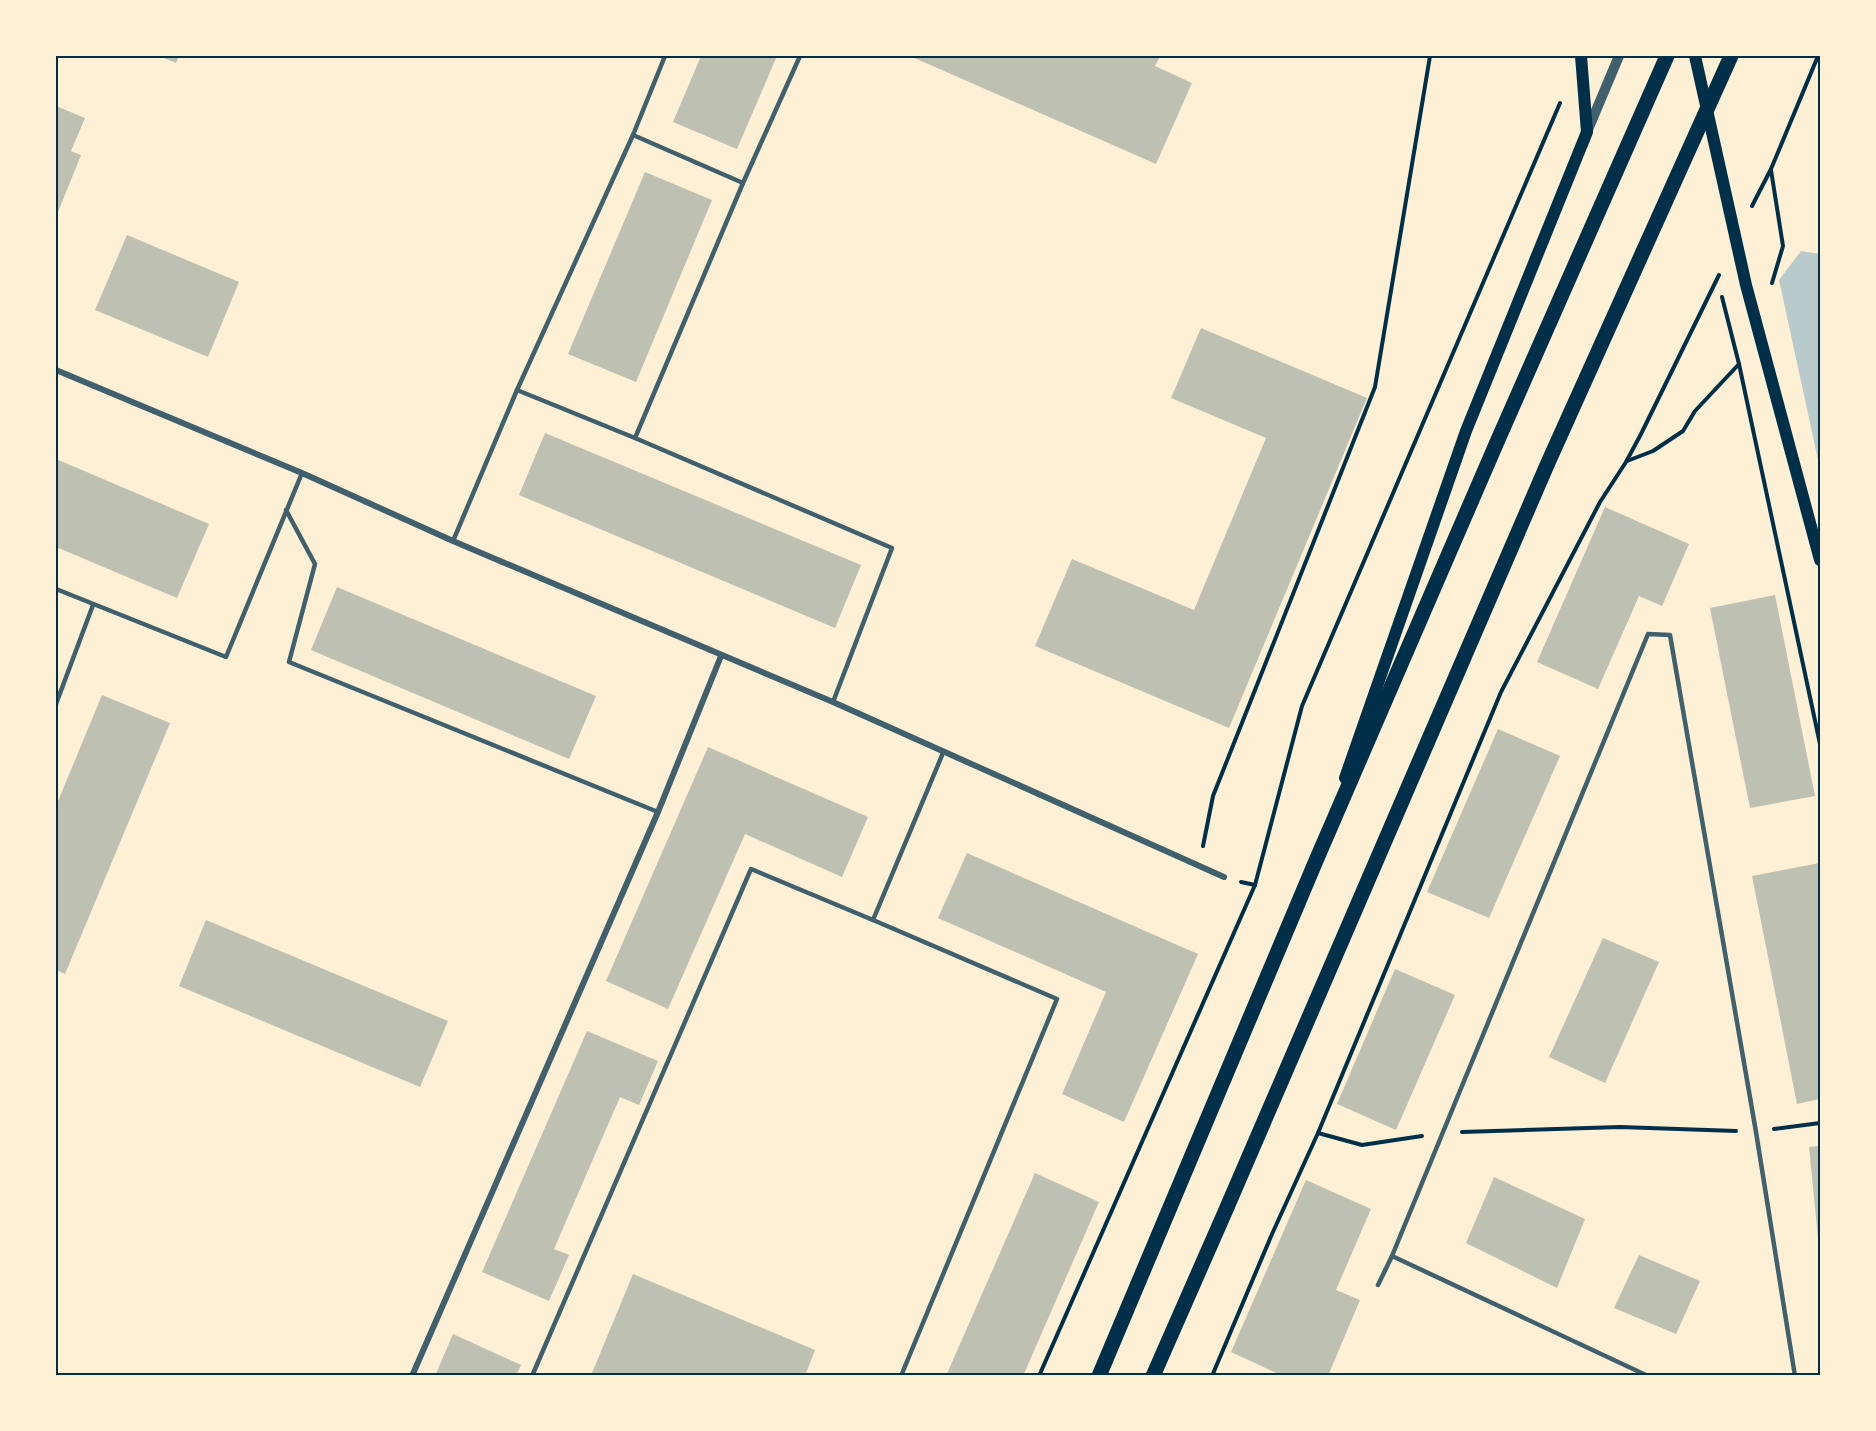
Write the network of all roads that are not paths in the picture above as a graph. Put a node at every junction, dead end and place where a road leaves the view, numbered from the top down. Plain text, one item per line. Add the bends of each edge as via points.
1 (665, 56) edge
2 (800, 56) edge
3 (1581, 56) edge
4 (1619, 56) edge
5 (1667, 56) edge
6 (1695, 56) edge
7 (1731, 56) edge
8 (1587, 132) junction
9 (633, 135) junction
10 (743, 183) junction
11 (56, 370) edge
12 (517, 390) junction
13 (635, 438) junction
14 (302, 473) junction
15 (286, 510) junction
16 (453, 541) junction
17 (1821, 560) edge
18 (56, 589) edge
19 (93, 605) junction
20 (722, 656) junction
21 (833, 702) junction
22 (56, 704) edge
23 (943, 753) junction
24 (658, 812) junction
25 (1315, 863) junction
26 (1224, 877) dead end
27 (873, 920) junction
28 (1392, 1256) junction
29 (1378, 1285) dead end
30 (412, 1376) edge
31 (532, 1376) edge
32 (901, 1376) edge
33 (1099, 1376) edge
34 (1153, 1376) edge
35 (1648, 1376) edge
36 (1796, 1376) edge

1 - 9 lane
2 - 10 lane
3 - 8 main road
4 - 8 street
5 - 25 main road
6 - 17 main road via 1746,285
7 - 34 main road via 1547,465
8 - 25 main road via 1466,431
9 - 10 lane
9 - 12 lane
10 - 13 lane
11 - 14 street
12 - 13 lane
12 - 16 lane
13 - 21 lane via 892,549
14 - 15 lane
14 - 16 street
15 - 19 lane via 226,657
15 - 24 lane via 315,564 289,662
16 - 20 street
18 - 19 lane
19 - 22 lane
20 - 21 street
20 - 24 street
21 - 23 street
23 - 26 street
23 - 27 lane
24 - 30 street
25 - 33 main road
27 - 31 lane via 751,869
27 - 32 lane via 1057,999
28 - 29 lane
28 - 35 lane
28 - 36 lane via 1648,634 1670,635

